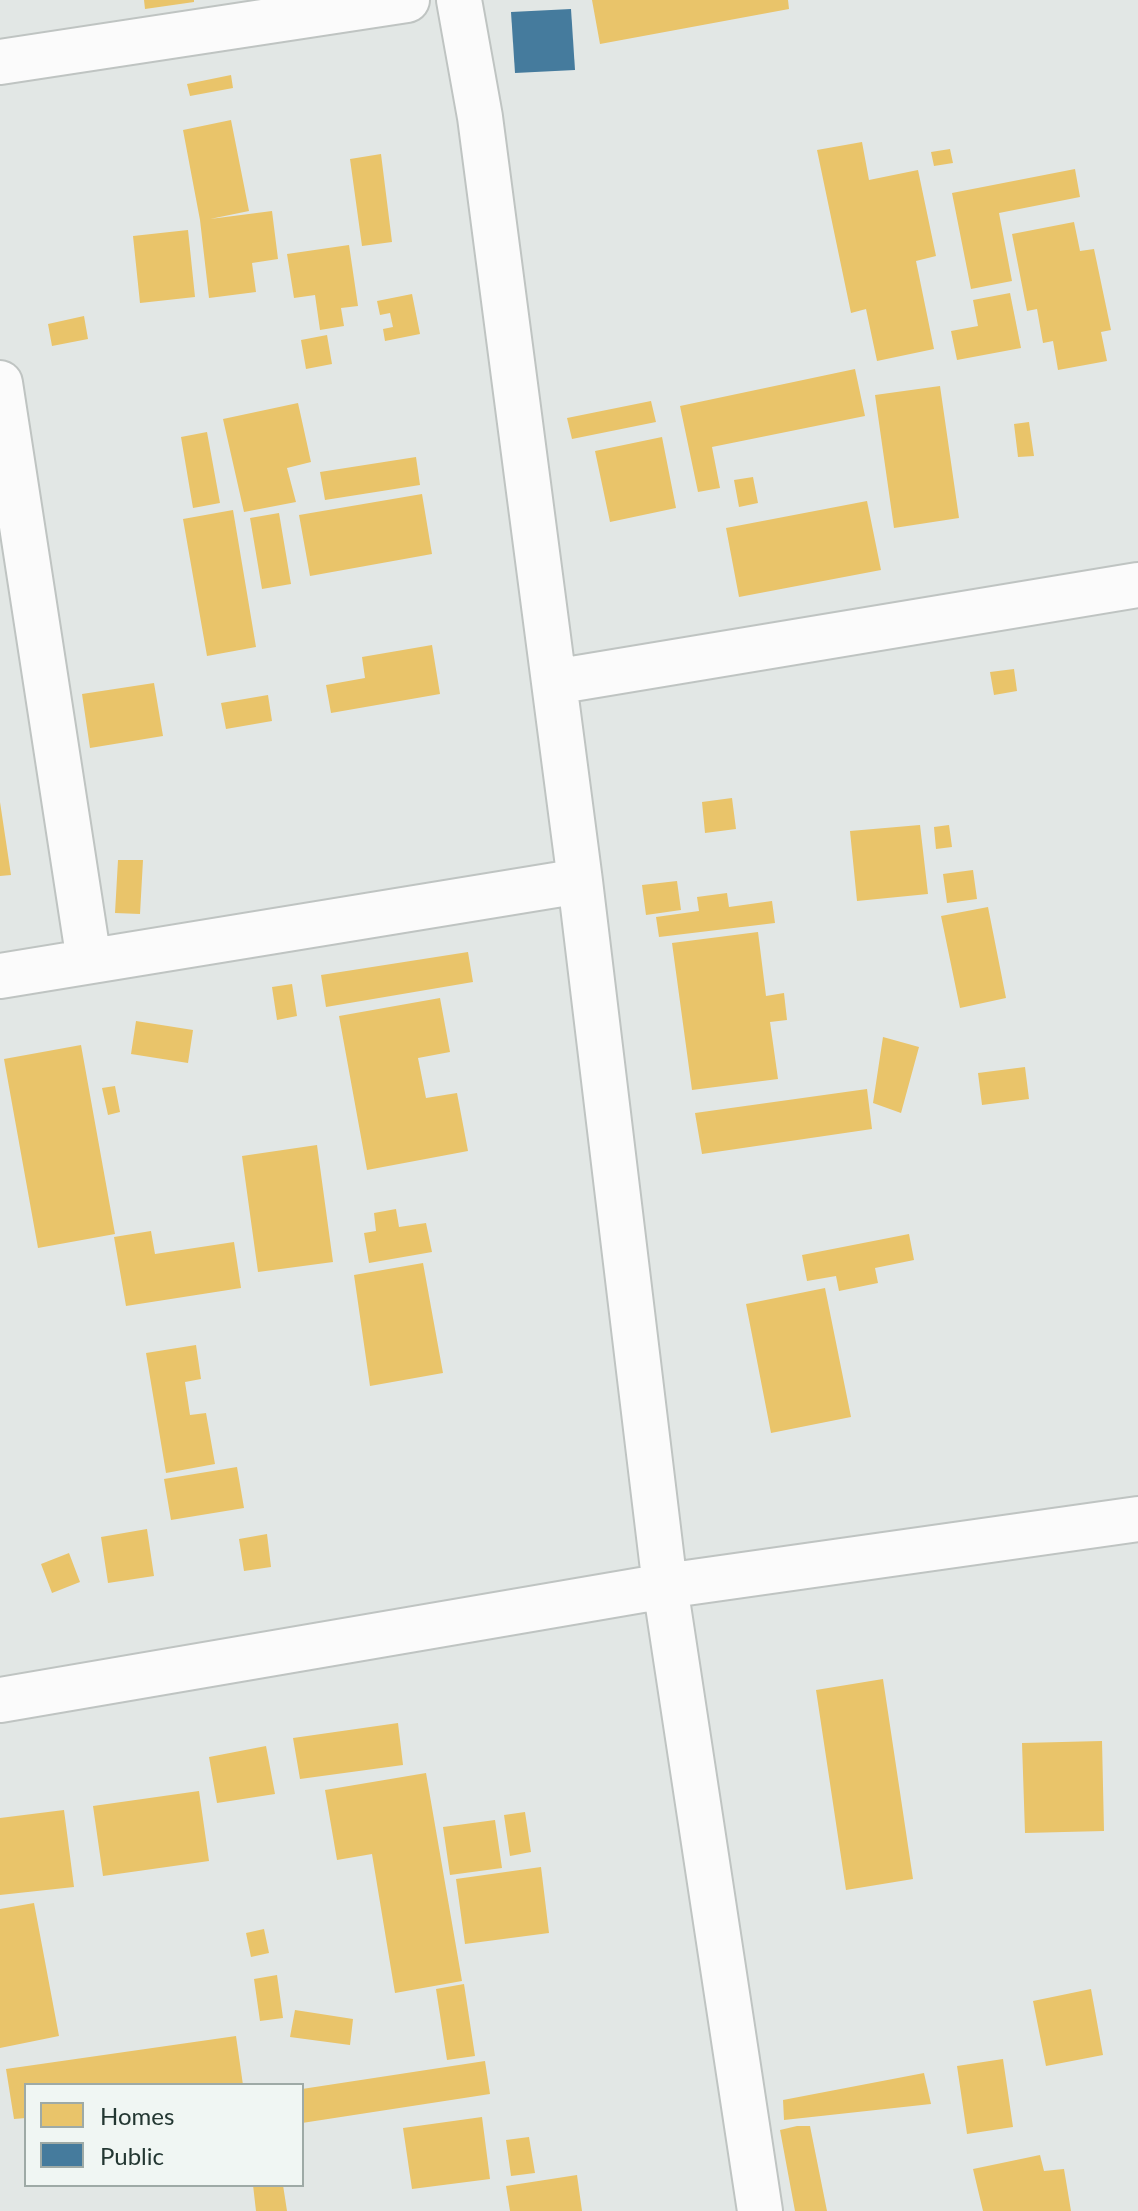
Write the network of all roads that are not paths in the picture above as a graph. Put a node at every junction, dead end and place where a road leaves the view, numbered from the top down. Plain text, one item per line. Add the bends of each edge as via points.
1 (407, 0) edge
2 (459, 0) edge
3 (0, 62) edge
4 (0, 383) edge
5 (1138, 585) edge
6 (554, 682) junction
7 (580, 881) junction
8 (89, 961) junction
9 (0, 976) edge
10 (1138, 1519) edge
11 (665, 1586) junction
12 (0, 1700) edge
13 (760, 2211) edge

1 - 3 street
2 - 6 street via 482,132
4 - 8 street
5 - 6 street
6 - 7 street
7 - 8 street
7 - 11 street
8 - 9 street
10 - 11 street
11 - 12 street
11 - 13 street

